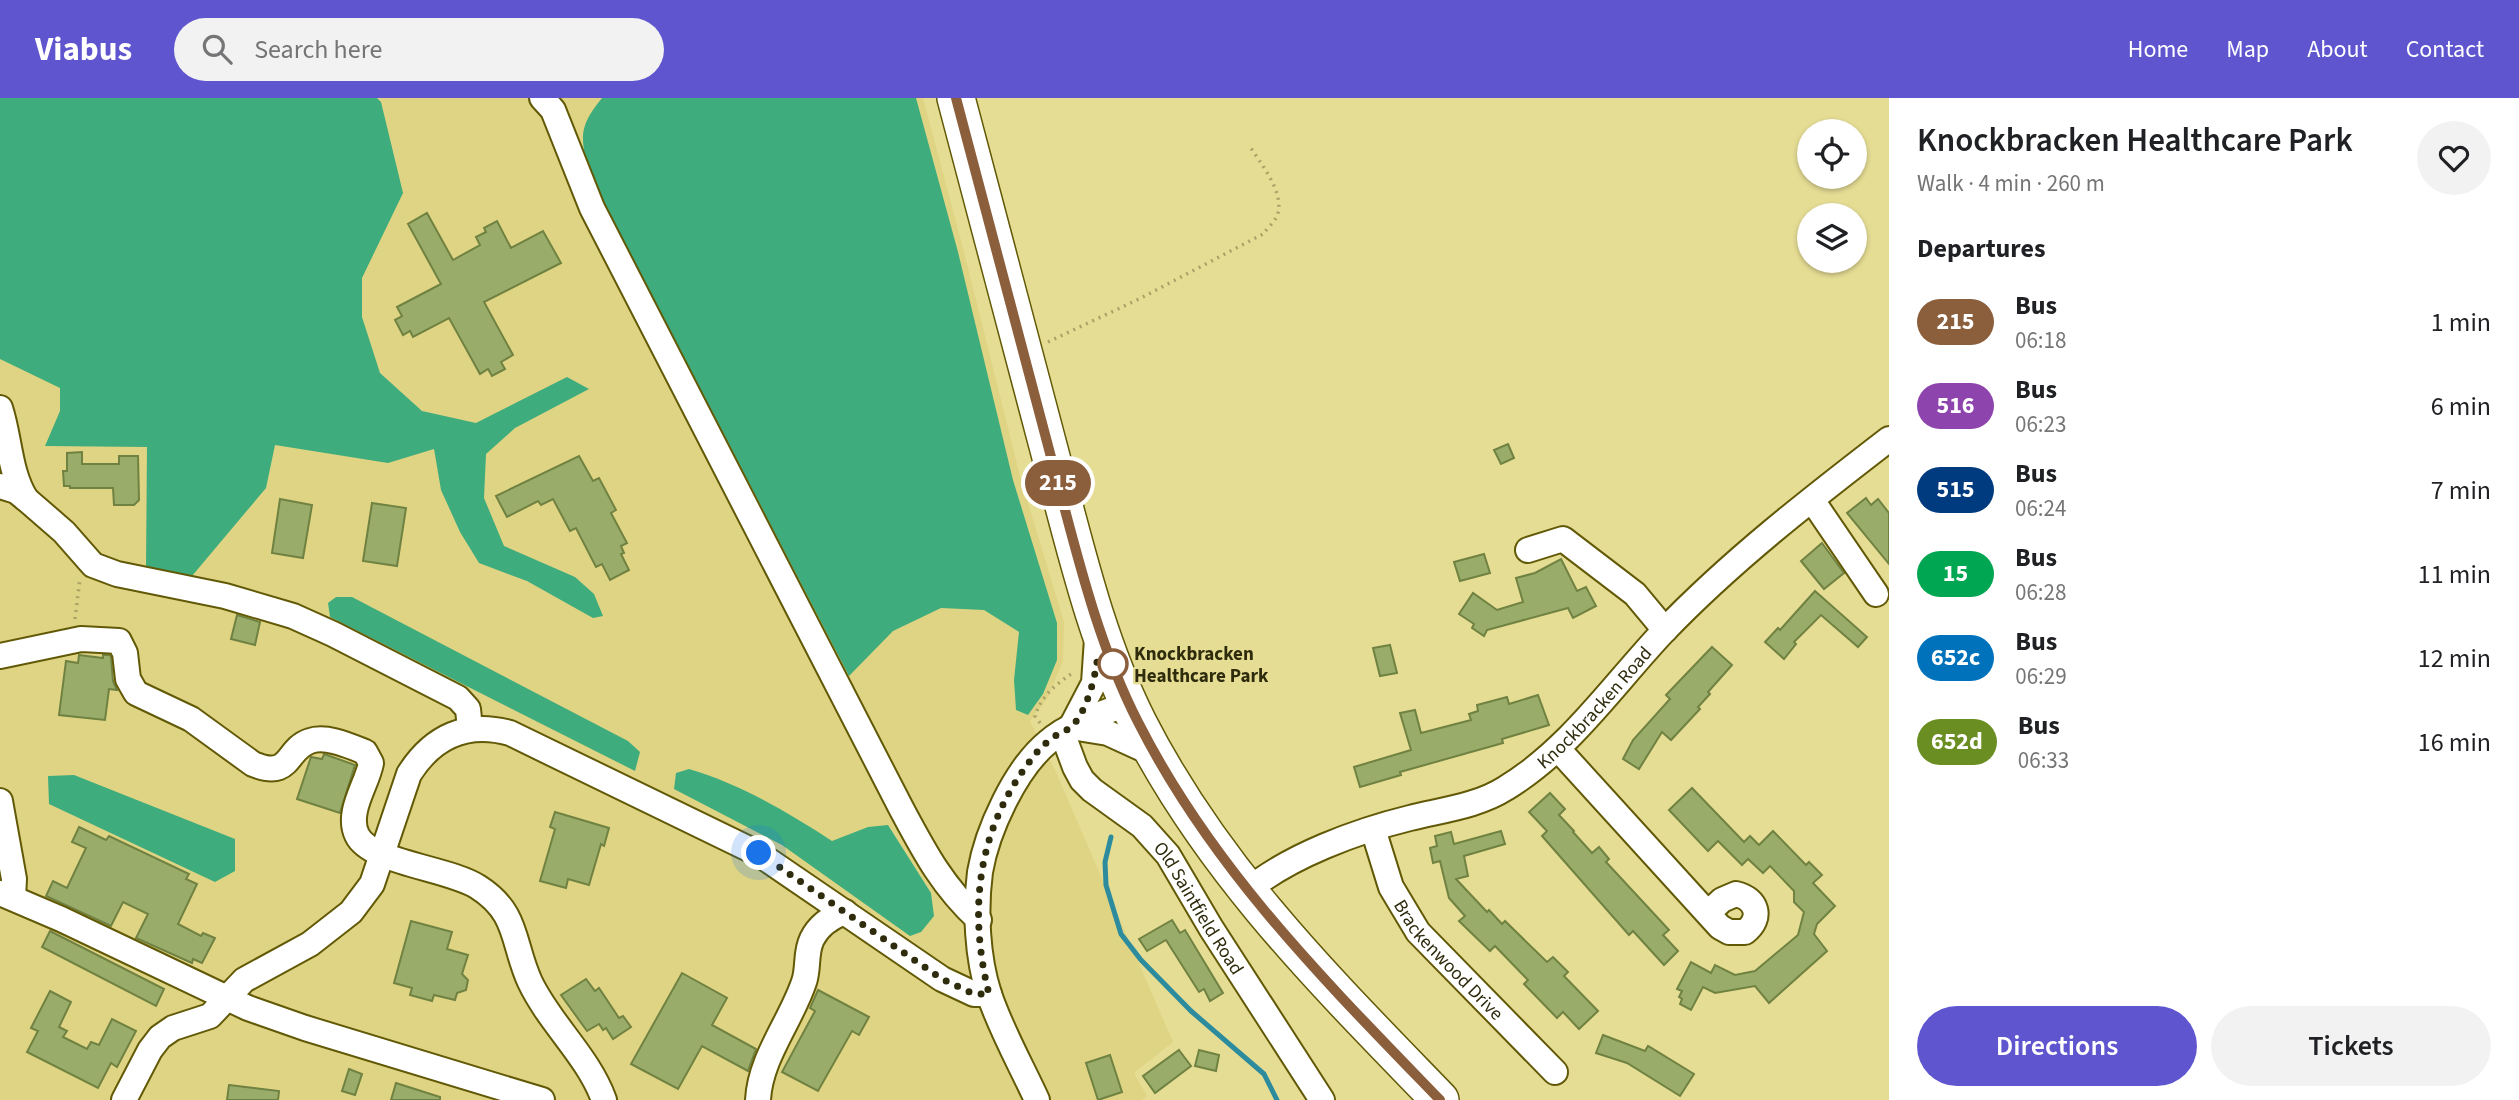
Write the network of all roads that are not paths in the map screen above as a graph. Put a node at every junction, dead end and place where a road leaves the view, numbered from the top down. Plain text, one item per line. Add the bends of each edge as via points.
1 (542, 98) edge
2 (570, 98) edge
3 (956, 98) edge
4 (567, 146) junction
5 (0, 408) edge
6 (1889, 439) edge
7 (0, 486) edge
8 (26, 499) junction
9 (1812, 500) junction
10 (1528, 550) dead end
11 (1876, 594) dead end
12 (1096, 617) junction
13 (1665, 630) junction
14 (0, 656) edge
15 (458, 698) junction
16 (1129, 703) junction
17 (470, 729) junction
18 (1061, 733) junction
19 (525, 739) junction
20 (1558, 749) junction
21 (1156, 755) junction
22 (0, 801) edge
23 (1373, 829) junction
24 (383, 856) junction
25 (1247, 891) junction
26 (6, 896) edge
27 (845, 912) junction
28 (1708, 913) dead end
29 (979, 920) junction
30 (989, 994) junction
31 (228, 998) junction
32 (1555, 1072) dead end
33 (496, 1094) edge
34 (124, 1100) edge
35 (542, 1100) edge
36 (604, 1100) edge
37 (758, 1100) edge
38 (1037, 1100) edge
39 (1322, 1100) edge
40 (1440, 1100) edge

1 - 4 street via 553,110
2 - 4 street
3 - 12 highway
4 - 29 street via 592,208 901,808 936,872
5 - 8 street via 15,475
6 - 9 street, Knockbracken Road
7 - 8 street
8 - 15 street via 93,565 293,616
9 - 11 street
9 - 13 street, Knockbracken Road
10 - 13 street via 1563,539 1636,594
12 - 16 highway
12 - 18 street via 1094,683
13 - 20 street, Knockbracken Road
14 - 24 street via 72,640 119,642 136,693 191,719 262,768 279,767 313,739 365,752 371,763 356,807 355,826 362,842
15 - 17 street via 468,709
15 - 19 street
16 - 18 street
16 - 21 highway
17 - 19 street via 497,729
17 - 24 street via 445,737 417,762
18 - 21 street via 1108,733
18 - 29 street via 1032,758 1009,794 980,872
18 - 39 street, Old Saintfield Road via 1082,779 1142,826 1168,855
19 - 27 street via 741,844
20 - 23 street, Knockbracken Road via 1505,789 1478,802
20 - 28 street
21 - 25 highway via 1195,820
22 - 26 street via 14,878
23 - 25 street, Knockbracken Road via 1324,847
23 - 32 street, Brackenwood Drive via 1391,887 1418,932
24 - 31 street via 372,884 351,912 310,944 244,980
24 - 36 street via 459,877 492,897 505,911 530,982
25 - 40 highway via 1321,977
26 - 31 street
27 - 30 street via 942,979 974,994
27 - 37 street via 829,919 812,940 804,981 767,1065
29 - 30 street
30 - 38 street
31 - 33 street
31 - 34 street via 210,1016 160,1037
33 - 35 street

